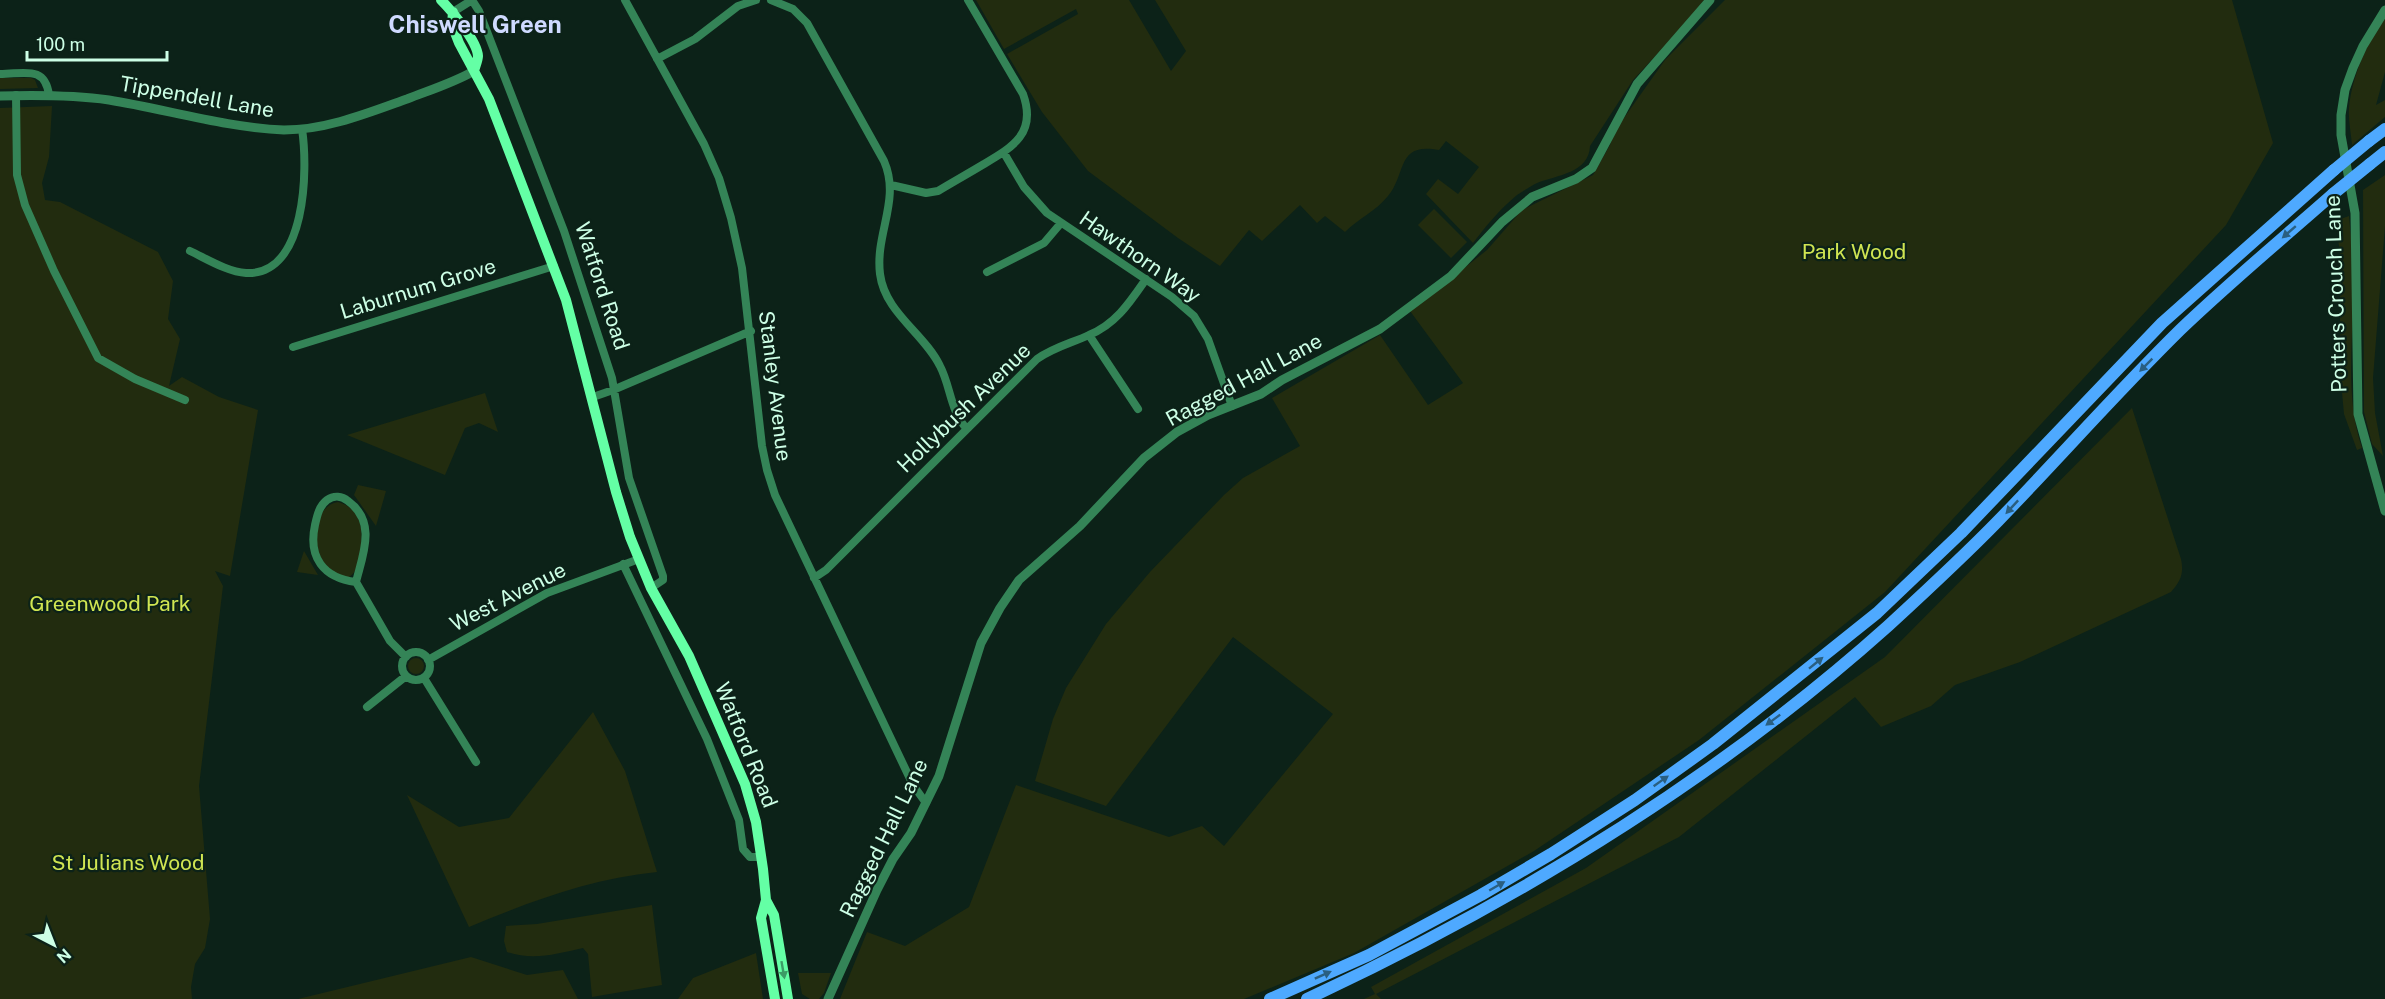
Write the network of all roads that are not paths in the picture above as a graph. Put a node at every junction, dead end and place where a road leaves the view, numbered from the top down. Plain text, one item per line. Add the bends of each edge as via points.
1 (441, 0) edge
2 (472, 0) edge
3 (625, 0) edge
4 (756, 0) edge
5 (771, 0) edge
6 (776, 0) edge
7 (968, 0) edge
8 (1710, 0) edge
9 (2385, 10) edge
10 (453, 12) junction
11 (657, 59) junction
12 (474, 70) junction
13 (0, 74) edge
14 (16, 95) junction
15 (49, 95) junction
16 (0, 96) edge
17 (302, 129) junction
18 (2385, 129) edge
19 (2385, 152) edge
20 (1004, 153) junction
21 (891, 185) junction
22 (1061, 224) junction
23 (190, 251) dead end
24 (554, 266) junction
25 (987, 272) dead end
26 (1146, 279) junction
27 (751, 332) junction
28 (1089, 335) junction
29 (293, 346) dead end
30 (613, 390) junction
31 (593, 397) junction
32 (184, 400) dead end
33 (1232, 406) junction
34 (1138, 409) dead end
35 (967, 429) junction
36 (2385, 511) edge
37 (639, 559) junction
38 (623, 564) junction
39 (814, 578) junction
40 (356, 582) junction
41 (651, 588) junction
42 (406, 657) junction
43 (428, 660) junction
44 (406, 676) junction
45 (424, 678) junction
46 (367, 707) dead end
47 (476, 762) dead end
48 (926, 803) junction
49 (761, 857) junction
50 (766, 900) junction
51 (775, 999) edge
52 (788, 999) edge
53 (828, 999) edge
54 (1270, 999) edge
55 (1307, 999) edge

1 - 10 main road
2 - 10 street
2 - 30 street, Watford Road via 564,231
3 - 11 street, Stanley Avenue
4 - 11 street via 738,6 695,39
5 - 6 street
6 - 21 street via 807,23 884,160
7 - 20 street via 1023,94 1027,108 1023,132
8 - 33 street, Ragged Hall Lane via 1637,84 1592,168 1532,197 1450,276 1380,329
9 - 36 street, Potters Crouch Lane via 2353,68 2341,116 2355,213 2358,414
10 - 12 main road, Watford Road via 452,25
11 - 27 street, Stanley Avenue via 719,178 742,268
12 - 17 street, Tippendell Lane via 456,81 356,117
12 - 24 main road, Watford Road
13 - 15 street via 40,75 46,81
14 - 15 street, Tippendell Lane
14 - 16 street, Tippendell Lane
14 - 32 street via 17,175 24,205 98,358
15 - 17 street, Tippendell Lane via 107,100 254,127
17 - 23 street via 302,201 297,229 287,251 268,267 249,274
54 -> 18 highway, bridge via 1369,955 1551,854 1713,744 1877,614 1961,533 2162,323
19 -> 55 highway, bridge via 2182,329 1996,523 1903,612 1797,701 1619,830 1511,895
20 - 21 street via 932,193
20 - 22 street, Hawthorn Way via 1034,200
21 - 35 street via 879,251 882,287 897,312 937,359 954,411
22 - 25 street via 1044,243
22 - 26 street, Hawthorn Way
24 - 29 street, Laburnum Grove
24 - 31 main road, Watford Road
26 - 28 street, Hollybush Avenue via 1125,309
26 - 33 street, Hawthorn Way via 1185,307 1202,326
27 - 30 street
27 - 39 street, Stanley Avenue via 767,470
28 - 34 street
28 - 35 street, Hollybush Avenue via 1037,359
30 - 31 street
30 - 41 street, Watford Road via 629,478 663,576
31 - 37 main road, Watford Road via 616,492
33 - 48 street, Ragged Hall Lane via 1193,423 1144,458 1010,592 973,662 939,776
35 - 39 street, Hollybush Avenue
37 - 38 street, West Avenue
37 - 41 main road, Watford Road
38 - 43 street, West Avenue via 546,593
38 - 49 street, Watford Road via 711,748 739,820 745,852 750,857
39 - 48 street, Stanley Avenue via 913,785
40 - 40 street via 367,539 366,526 349,502 342,497 331,498 318,515 313,547 328,573
40 - 42 street via 390,641
41 - 49 main road, Watford Road via 689,656 745,784
42 - 43 street via 418,653
42 - 44 street
43 - 45 street via 429,671
44 - 45 street via 413,680
44 - 46 street
45 - 47 street
48 - 53 street, Ragged Hall Lane via 877,890
49 - 50 main road, Watford Road
50 - 51 main road, Watford Road via 761,918
50 -> 52 main road, Watford Road via 774,915

